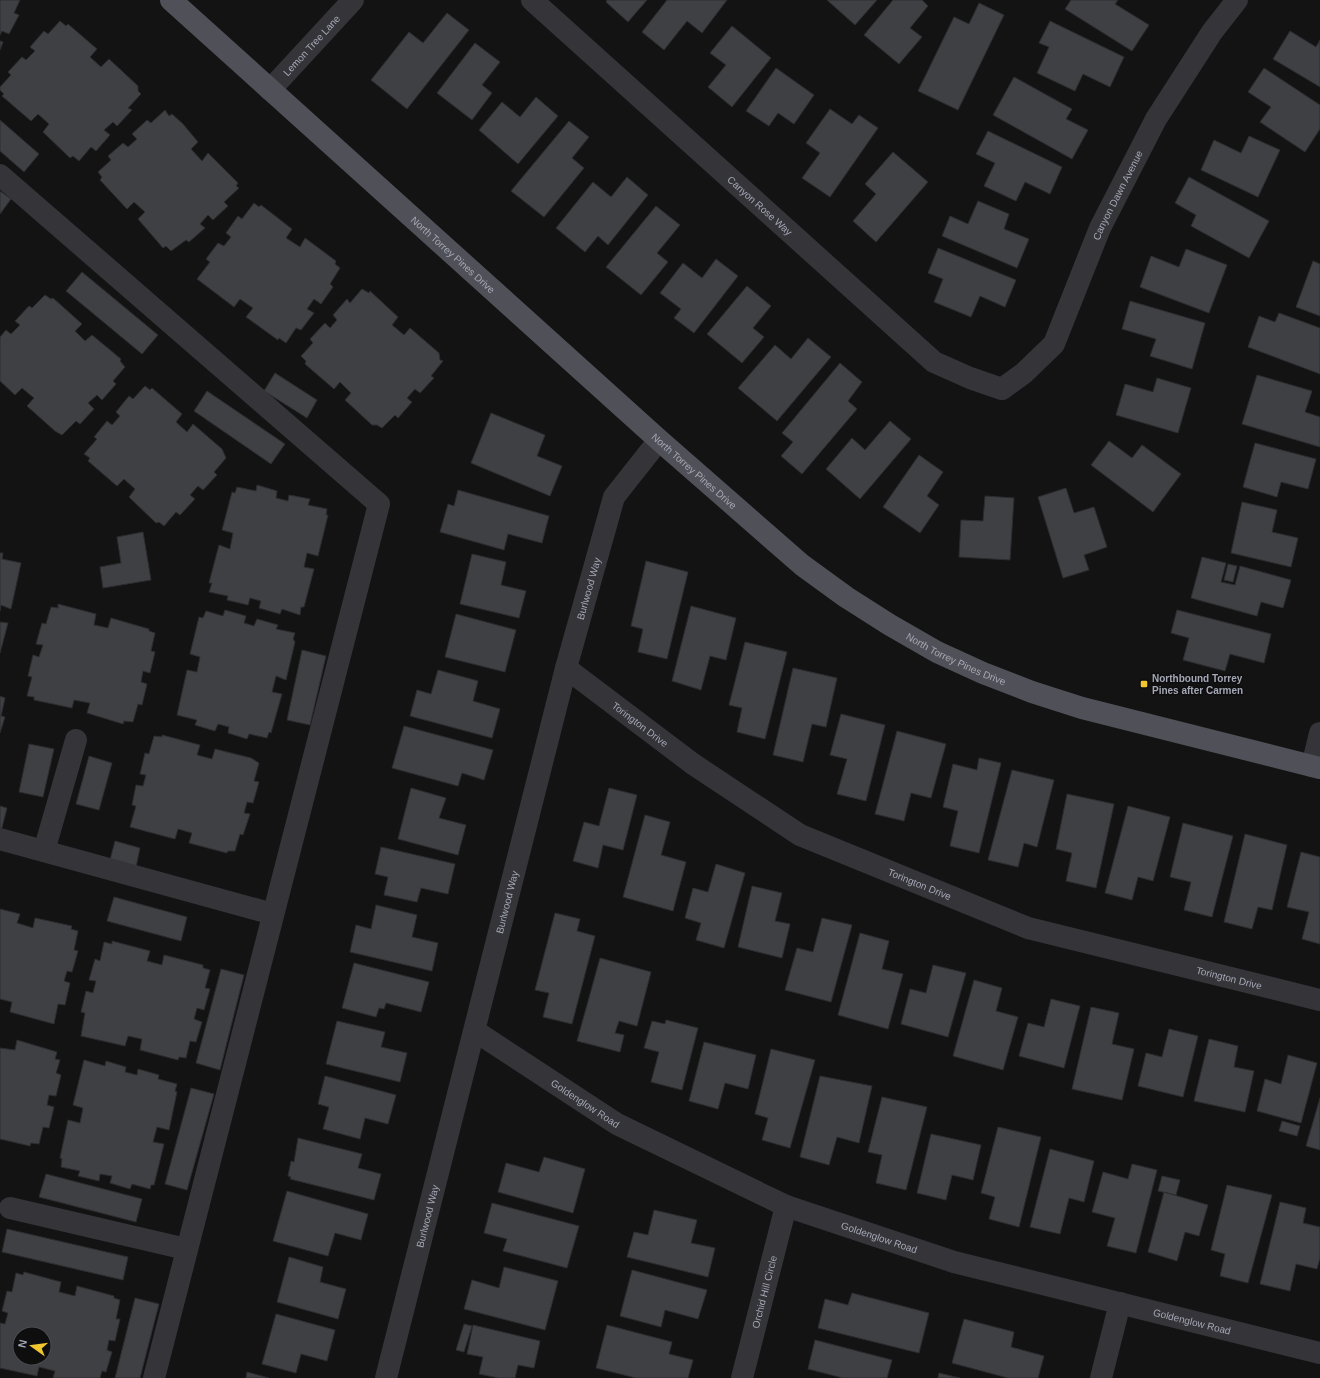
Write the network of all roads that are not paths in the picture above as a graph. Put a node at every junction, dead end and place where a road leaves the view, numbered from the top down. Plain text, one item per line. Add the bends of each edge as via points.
1 (171, 0) edge
2 (353, 0) edge
3 (532, 0) edge
4 (1237, 0) edge
5 (270, 90) junction
6 (0, 175) edge
7 (1002, 389) joint
8 (659, 440) junction
9 (566, 668) junction
10 (1320, 733) edge
11 (76, 740) dead end
12 (1316, 767) edge
13 (0, 839) edge
14 (44, 850) junction
15 (273, 914) junction
16 (1320, 1000) edge
17 (475, 1031) junction
18 (786, 1206) junction
19 (10, 1208) dead end
20 (186, 1249) junction
21 (1120, 1303) junction
22 (1320, 1352) edge
23 (154, 1378) edge
24 (386, 1378) edge
25 (742, 1378) edge
26 (1100, 1378) edge

1 - 5 main road, North Torrey Pines Drive
2 - 5 street, Lemon Tree Lane
3 - 7 street, Canyon Rose Way via 934,362
4 - 7 street, Canyon Dawn Avenue via 1212,32 1156,119 1100,228 1054,344 1024,373
5 - 8 main road, North Torrey Pines Drive
6 - 15 street via 379,504
8 - 9 street, Burlwood Way via 614,497
8 - 12 main road, North Torrey Pines Drive via 802,565 878,617 937,652 990,676 1082,708
9 - 16 street, Torington Drive via 693,764 800,836 1028,928
9 - 17 street, Burlwood Way
10 - 12 street
11 - 14 street
13 - 14 street
14 - 15 street
15 - 20 street
17 - 18 street, Goldenglow Road via 617,1124
17 - 24 street, Burlwood Way
18 - 21 street, Goldenglow Road via 954,1262
18 - 25 street, Orchid Hill Circle
19 - 20 street
20 - 23 street
21 - 22 street, Goldenglow Road
21 - 26 street

